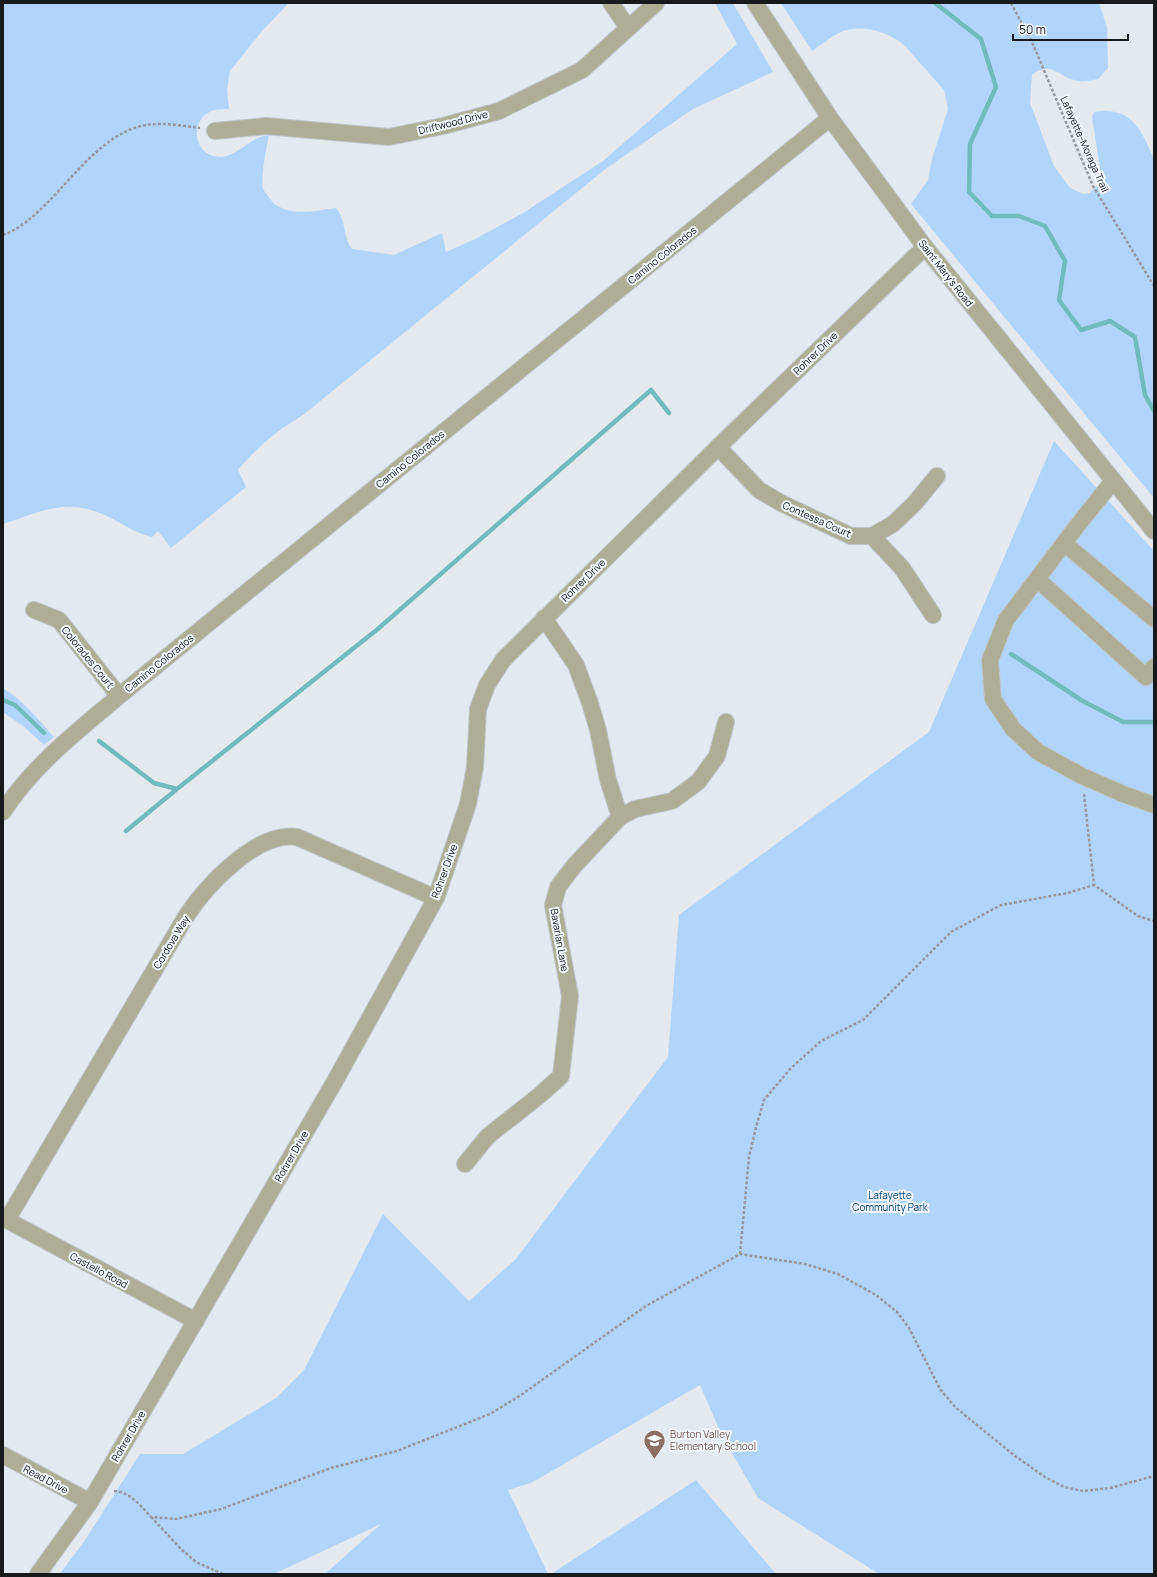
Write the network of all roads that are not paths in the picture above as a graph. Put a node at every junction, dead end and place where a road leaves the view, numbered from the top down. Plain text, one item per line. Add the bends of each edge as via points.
1 (611, 3) edge
2 (656, 3) edge
3 (755, 3) edge
4 (628, 28) junction
5 (830, 118) junction
6 (215, 131) road end
7 (924, 248) junction
8 (718, 448) junction
9 (937, 476) dead end
10 (1113, 481) junction
11 (1154, 531) edge
12 (872, 536) junction
13 (1064, 543) junction
14 (1037, 579) junction
15 (34, 610) dead end
16 (933, 615) dead end
17 (544, 618) junction
18 (1154, 619) edge
19 (1154, 667) edge
20 (119, 696) junction
21 (726, 722) dead end
22 (1154, 805) edge
23 (3, 812) edge
24 (620, 818) junction
25 (436, 898) junction
26 (465, 1164) dead end
27 (5, 1219) edge
28 (196, 1321) junction
29 (3, 1455) edge
30 (90, 1502) junction
31 (38, 1574) edge

1 - 4 street
2 - 4 street, Driftwood Drive
3 - 5 street, Saint Mary's Road
4 - 6 street, Driftwood Drive via 582,70 499,111 443,126 389,137 266,126
5 - 7 street, Saint Mary's Road
5 - 20 street, Camino Colorados
7 - 8 street, Rohrer Drive
7 - 10 street, Saint Mary's Road
8 - 12 street, Contessa Court via 759,490 781,503 851,536
8 - 17 street, Rohrer Drive
9 - 12 street, Contessa Court via 893,524
10 - 11 street, Saint Mary's Road
10 - 13 street
12 - 16 street via 902,568
13 - 14 street
13 - 18 street
14 - 19 street via 1146,677
14 - 22 street via 1006,620 990,660 993,699 1012,729 1038,752 1082,776
15 - 20 street, Colorados Court via 59,620
17 - 24 street via 578,671 590,703 608,780
17 - 25 street, Rohrer Drive via 503,660 487,685 478,709 475,767 468,804
20 - 23 street, Camino Colorados via 37,766
21 - 24 street, Bavarian Lane via 717,756 698,782 672,802 635,809
24 - 26 street, Bavarian Lane via 558,886 553,905 570,996 561,1076 488,1136
25 - 27 street, Cordova Way via 288,835 255,848 232,865 196,901 185,918
25 - 28 street, Rohrer Drive via 335,1081
27 - 28 street, Castello Road
28 - 30 street, Rohrer Drive
29 - 30 street, Read Drive
30 - 31 street, Rohrer Drive

